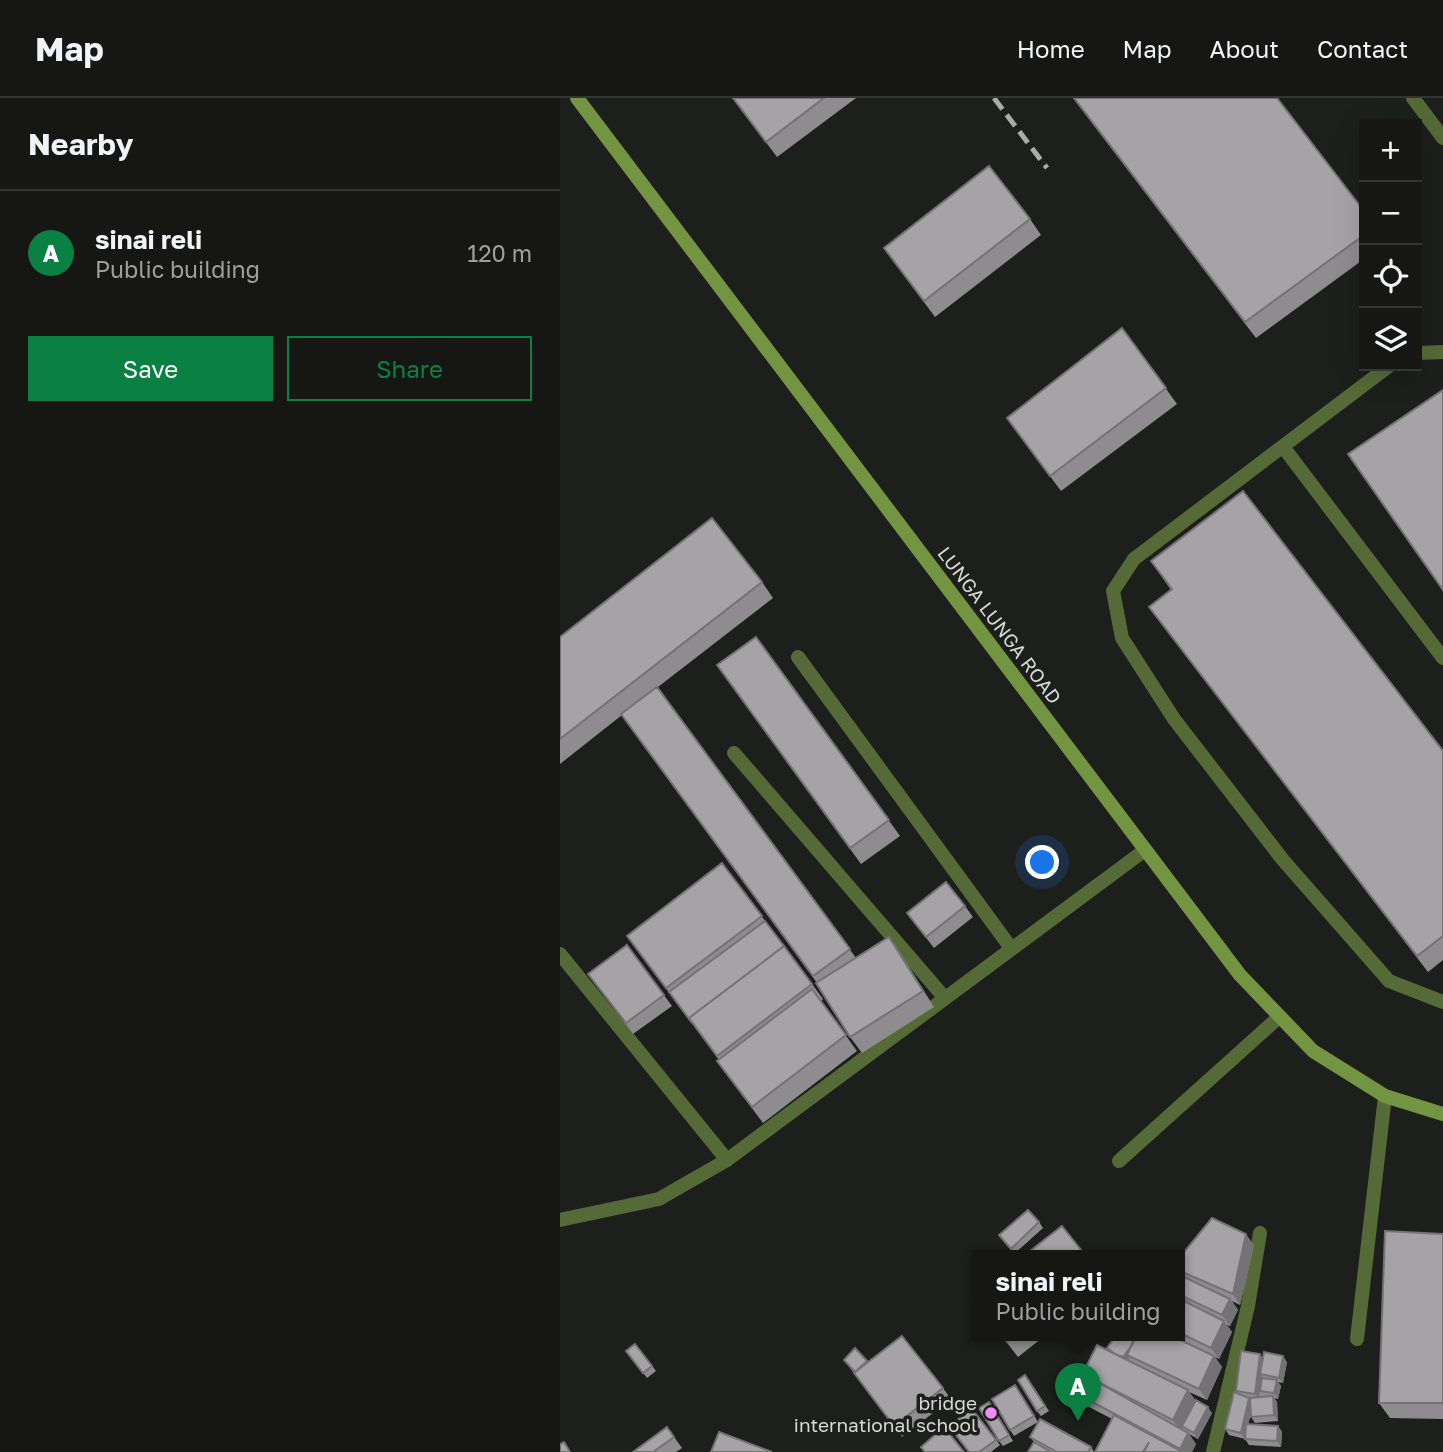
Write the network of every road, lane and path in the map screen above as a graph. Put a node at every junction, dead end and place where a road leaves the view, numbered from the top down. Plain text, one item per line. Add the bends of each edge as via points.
1 (577, 98) edge
2 (1413, 98) edge
3 (1443, 138) edge
4 (1443, 352) edge
5 (1422, 353) edge
6 (1383, 371) edge
7 (1284, 448) junction
8 (798, 657) dead end
9 (1443, 658) edge
10 (734, 753) dead end
11 (1145, 850) junction
12 (1011, 948) junction
13 (560, 954) edge
14 (944, 997) junction
15 (1443, 1002) edge
16 (1279, 1017) junction
17 (1385, 1096) junction
18 (1443, 1114) edge
19 (727, 1160) junction
20 (1119, 1161) dead end
21 (560, 1220) edge
22 (1260, 1233) dead end
23 (1357, 1339) dead end
24 (1213, 1452) edge

1 - 11 main road, LUNGA LUNGA ROAD
2 - 3 street
4 - 5 street
6 - 7 street
7 - 9 street
7 - 15 street via 1134,559 1113,591 1122,638 1174,719 1283,860 1389,981
8 - 12 street
10 - 14 street
11 - 12 street
11 - 16 main road, LUNGA LUNGA ROAD via 1240,975
12 - 14 street
13 - 19 street
14 - 19 street
16 - 17 main road, LUNGA LUNGA ROAD via 1313,1051
16 - 20 street
17 - 18 main road, LUNGA LUNGA ROAD
17 - 23 street
19 - 21 street via 659,1199
22 - 24 street via 1248,1306

